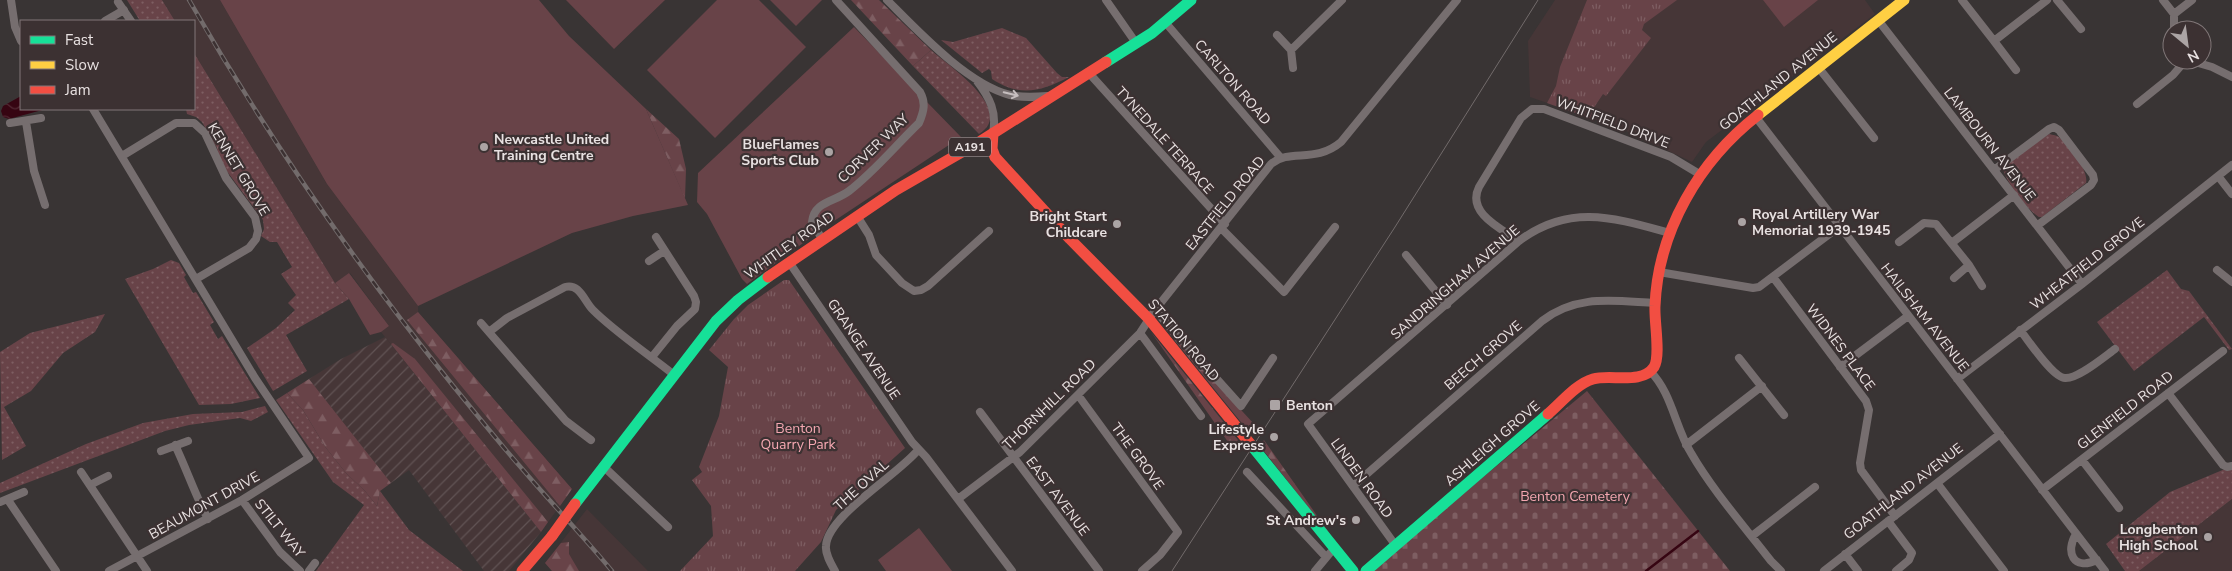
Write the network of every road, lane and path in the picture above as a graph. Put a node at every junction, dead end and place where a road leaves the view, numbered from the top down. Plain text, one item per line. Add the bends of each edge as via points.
1 (11, 0) edge
2 (836, 0) edge
3 (887, 0) edge
4 (1106, 0) edge
5 (1191, 0) edge
6 (1342, 0) edge
7 (1457, 0) edge
8 (1904, 0) edge
9 (1962, 0) edge
10 (2047, 0) edge
11 (2057, 0) edge
12 (2162, 0) edge
13 (2192, 0) edge
14 (118, 2) dead end
15 (124, 10) junction
16 (2174, 14) junction
17 (107, 20) edge
18 (130, 20) edge
19 (1878, 20) junction
20 (2174, 20) edge
21 (1165, 22) junction
22 (2081, 29) dead end
23 (1277, 35) dead end
24 (20, 40) edge
25 (1994, 41) junction
26 (1136, 43) junction
27 (1291, 50) junction
28 (1818, 67) junction
29 (2212, 67) edge
30 (1293, 68) dead end
31 (2016, 70) dead end
32 (2178, 70) edge
33 (1088, 72) junction
34 (2232, 77) edge
35 (974, 78) junction
36 (1050, 95) junction
37 (2137, 104) dead end
38 (94, 110) edge
39 (1755, 116) junction
40 (41, 118) dead end
41 (26, 122) junction
42 (10, 123) dead end
43 (993, 133) junction
44 (1874, 138) dead end
45 (122, 156) junction
46 (1281, 158) junction
47 (2232, 165) edge
48 (1994, 170) junction
49 (1701, 175) junction
50 (2218, 176) junction
51 (2232, 194) edge
52 (2014, 195) junction
53 (45, 205) dead end
54 (857, 216) junction
55 (2038, 225) junction
56 (1223, 226) junction
57 (1840, 226) junction
58 (1334, 227) dead end
59 (989, 231) dead end
60 (1670, 233) junction
61 (656, 237) dead end
62 (822, 239) junction
63 (1519, 241) junction
64 (1899, 242) dead end
65 (1952, 242) junction
66 (664, 251) junction
67 (1406, 255) dead end
68 (649, 261) dead end
69 (789, 262) junction
70 (1970, 265) junction
71 (2217, 270) dead end
72 (1659, 272) junction
73 (1773, 277) junction
74 (1954, 278) dead end
75 (196, 279) junction
76 (2232, 281) edge
77 (2082, 284) junction
78 (1982, 286) dead end
79 (1655, 302) junction
80 (1447, 305) junction
81 (1152, 315) junction
82 (1908, 316) junction
83 (481, 322) dead end
84 (2020, 330) junction
85 (490, 332) junction
86 (1140, 333) junction
87 (2115, 349) dead end
88 (2223, 351) dead end
89 (652, 357) junction
90 (1273, 358) dead end
91 (1739, 358) dead end
92 (1840, 367) junction
93 (1650, 370) junction
94 (673, 374) junction
95 (1957, 379) junction
96 (1762, 386) junction
97 (2168, 393) junction
98 (1078, 395) junction
99 (980, 412) dead end
100 (1784, 415) dead end
101 (1201, 416) dead end
102 (1308, 424) joint
103 (2000, 434) junction
104 (188, 440) dead end
105 (590, 440) dead end
106 (174, 445) junction
107 (1686, 445) junction
108 (918, 450) junction
109 (161, 451) dead end
110 (1014, 457) junction
111 (2082, 460) junction
112 (603, 466) junction
113 (2232, 466) edge
114 (81, 472) dead end
115 (1247, 472) dead end
116 (108, 476) dead end
117 (1937, 483) junction
118 (90, 485) junction
119 (1353, 486) junction
120 (1815, 487) dead end
121 (2042, 490) junction
122 (24, 492) dead end
123 (958, 499) junction
124 (242, 500) junction
125 (4, 501) edge
126 (2119, 508) dead end
127 (1894, 516) junction
128 (208, 520) junction
129 (1888, 522) junction
130 (668, 527) dead end
131 (2076, 534) junction
132 (1752, 536) junction
133 (1396, 546) junction
134 (1334, 548) junction
135 (1845, 554) junction
136 (137, 556) junction
137 (1326, 556) junction
138 (2096, 560) junction
139 (315, 563) dead end
140 (56, 571) edge
141 (109, 571) edge
142 (147, 571) edge
143 (300, 571) edge
144 (309, 571) edge
145 (522, 571) edge
146 (835, 571) edge
147 (1012, 571) edge
148 (1099, 571) edge
149 (1142, 571) edge
150 (1315, 571) edge
151 (1353, 571) edge
152 (1366, 571) edge
153 (1781, 571) edge
154 (1824, 571) edge
155 (1858, 571) edge
156 (1896, 571) edge
157 (2004, 571) edge
158 (2105, 571) edge

1 - 24 street
2 - 62 street, CORVER WAY via 920,92 924,106 918,123 874,168 849,191 820,205 815,211 812,222
3 - 35 street
4 - 26 street
5 - 21 main road, A191
6 - 27 street
7 - 46 street, EASTFIELD ROAD via 1341,142 1320,154
8 - 19 main road, GOATHLAND AVENUE
9 - 25 street
10 - 25 street
11 - 22 street
12 - 16 street
13 - 16 street
14 - 15 street
15 - 17 street
15 - 18 street
16 - 20 street
19 - 28 main road, GOATHLAND AVENUE
19 - 48 street, LAMBOURN AVENUE
21 - 26 main road, WHITLEY ROAD / A191
21 - 46 street, CARLTON ROAD
23 - 27 street
25 - 31 street
26 - 33 main road, WHITLEY ROAD / A191
27 - 30 street
28 - 39 main road, GOATHLAND AVENUE
28 - 44 street
29 - 34 street
32 - 37 street
33 - 36 main road, WHITLEY ROAD / A191
33 - 56 street, TYNEDALE TERRACE
35 -> 36 street via 1011,95
35 - 43 street via 993,108
36 - 43 main road, WHITLEY ROAD / A191
38 - 45 street
39 - 49 main road, GOATHLAND AVENUE via 1724,144
39 - 57 street, HAILSHAM AVENUE
40 - 41 street
41 - 42 street
41 - 53 street via 34,171
43 - 54 main road, WHITLEY ROAD / A191
43 - 81 main road, STATION ROAD via 992,149 996,157 1070,239
45 - 75 street
45 - 75 street, KENNET GROVE via 176,123 194,123 205,133 226,178 255,217 258,231 249,248
46 - 56 street, EASTFIELD ROAD via 1268,168
47 - 50 street, WHEATFIELD GROVE
48 - 52 street, LAMBOURN AVENUE
48 - 55 street via 2049,129 2059,130 2094,180
49 - 60 main road, GOATHLAND AVENUE
49 - 63 street, WHITFIELD DRIVE via 1671,157 1544,109 1532,109 1521,118 1476,197 1483,215
50 - 51 street
50 - 77 street, WHEATFIELD GROVE
52 - 55 street, LAMBOURN AVENUE
52 - 65 street
54 - 59 street via 876,255 914,291 928,286
54 - 62 main road, WHITLEY ROAD / A191
55 - 77 street, LAMBOURN AVENUE
56 - 58 street, TYNEDALE TERRACE via 1284,292
56 - 81 street, EASTFIELD ROAD
57 - 73 street
57 - 82 street, HAILSHAM AVENUE
60 - 63 street, SANDRINGHAM AVENUE via 1613,218 1584,216 1552,223
60 - 72 main road, GOATHLAND AVENUE
61 - 66 street
62 - 69 main road, WHITLEY ROAD / A191
63 - 80 street, SANDRINGHAM AVENUE
64 - 65 street via 1924,223 1932,222 1940,226
65 - 70 street
66 - 68 street
66 - 89 street via 694,296 696,306
67 - 80 street
69 - 94 main road, WHITLEY ROAD / A191 via 730,307
69 - 108 street, GRANGE AVENUE
70 - 74 street
70 - 78 street
71 - 76 street
72 - 73 street via 1753,288
72 - 79 main road, GOATHLAND AVENUE
73 - 92 street, WIDNES PLACE
75 - 124 street, BEAUMONT DRIVE via 263,392 309,458
77 - 84 street, WHEATFIELD GROVE
79 - 93 main road, GOATHLAND AVENUE via 1657,356
79 - 119 street, BEECH GROVE via 1589,301 1558,310
80 - 102 street, SANDRINGHAM AVENUE
81 - 86 street, THORNHILL ROAD
81 - 90 street via 1241,406
81 - 134 main road, STATION ROAD
82 - 92 street
82 - 95 street, HAILSHAM AVENUE
83 - 85 street
84 - 87 street via 2053,372 2062,378 2076,375
84 - 95 street, WHEATFIELD GROVE
85 - 89 street via 513,315 571,286 578,289 597,313
85 - 105 street via 566,421
86 - 98 street, THORNHILL ROAD
86 - 101 street
88 - 97 street, GLENFIELD ROAD
89 - 94 street
91 - 96 street
92 - 127 street, WIDNES PLACE via 1868,407 1861,470
93 - 107 street via 1662,386
93 - 133 main road, ASHLEIGH GROVE via 1640,376 1600,376 1585,382
94 - 112 main road, WHITLEY ROAD / A191
95 - 103 street, HAILSHAM AVENUE
96 - 100 street
96 - 107 street
97 - 111 street, GLENFIELD ROAD
97 - 113 street via 2223,465
98 - 110 street, THORNHILL ROAD
98 - 149 street, THE GROVE via 1178,532
99 - 110 street, EAST AVENUE
102 - 119 street, LINDEN ROAD
103 - 117 street, GOATHLAND AVENUE
103 - 121 street, HAILSHAM AVENUE
104 - 106 street
106 - 109 street
106 - 128 street
107 - 132 street
108 - 123 street, GRANGE AVENUE
108 - 146 street, THE OVAL via 855,505 827,538 825,547
110 - 123 street, THORNHILL ROAD
110 - 148 street, EAST AVENUE
111 - 121 street, GLENFIELD ROAD
111 - 126 street
112 - 130 street
112 - 145 main road, WHITLEY ROAD / A191, bridge
114 - 118 street
115 - 137 street
116 - 118 street
117 - 127 street, GOATHLAND AVENUE
117 - 157 street
118 - 136 street
119 - 133 street, LINDEN ROAD
120 - 132 street
121 - 131 street, HAILSHAM AVENUE
122 - 125 street
123 - 147 street, GRANGE AVENUE
124 - 128 street, BEAUMONT DRIVE
124 - 143 street, STILT WAY via 280,552
125 - 140 street
127 - 129 street, GOATHLAND AVENUE
128 - 136 street, BEAUMONT DRIVE
129 - 135 street, GOATHLAND AVENUE
129 - 156 street via 1912,553
131 - 138 street, HAILSHAM AVENUE
131 - 138 street via 2070,548 2075,564 2085,568
132 - 153 street
133 - 152 main road, ASHLEIGH GROVE
134 - 137 street
134 - 151 main road, STATION ROAD
135 - 154 street, GOATHLAND AVENUE
135 - 155 street
136 - 141 street, BEAUMONT DRIVE
136 - 142 street
137 - 150 street
138 - 158 street, HAILSHAM AVENUE
139 - 144 street, STILT WAY

